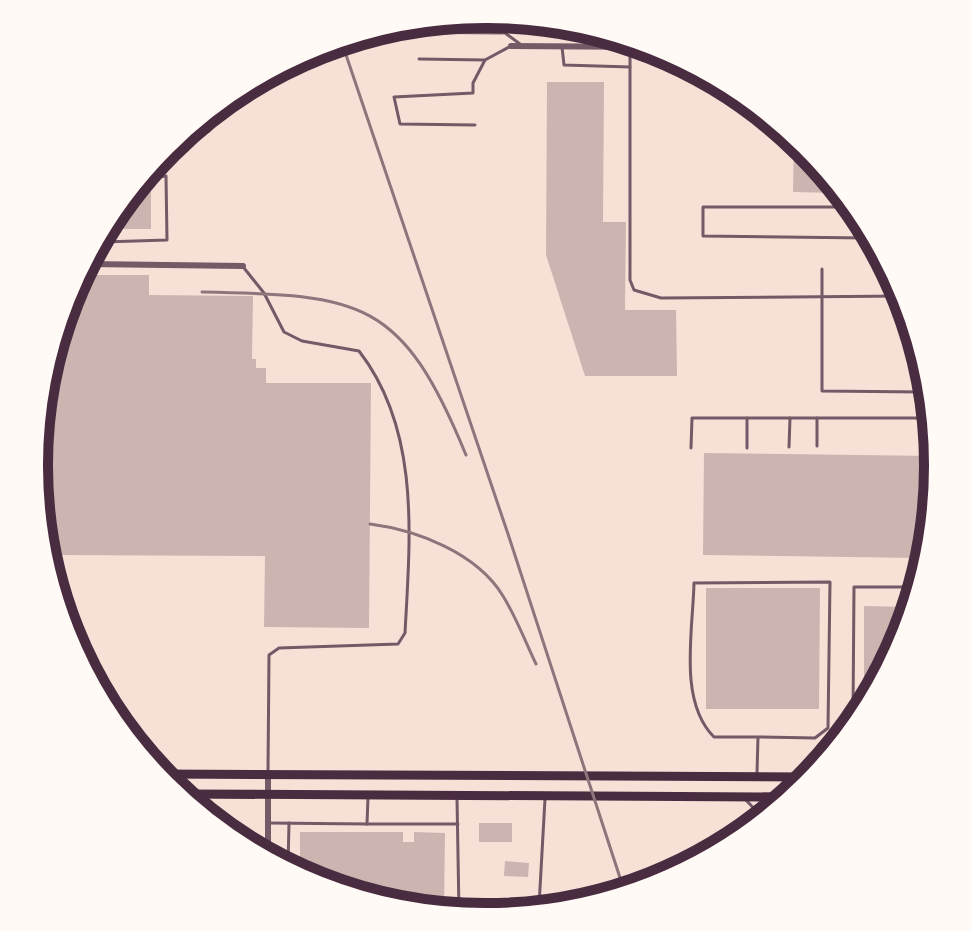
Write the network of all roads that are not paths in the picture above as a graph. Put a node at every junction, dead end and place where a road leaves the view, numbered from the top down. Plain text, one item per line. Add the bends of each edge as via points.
1 (498, 28) edge
2 (427, 32) edge
3 (503, 33) junction
4 (511, 46) joint
5 (523, 46) junction
6 (562, 47) junction
7 (613, 47) edge
8 (630, 52) edge
9 (419, 59) dead end
10 (485, 60) junction
11 (630, 67) junction
12 (475, 125) dead end
13 (158, 176) edge
14 (839, 207) edge
15 (860, 238) edge
16 (110, 242) edge
17 (98, 264) edge
18 (243, 266) joint
19 (822, 269) dead end
20 (822, 295) junction
21 (889, 296) edge
22 (917, 392) edge
23 (747, 418) junction
24 (790, 418) junction
25 (817, 418) junction
26 (921, 418) edge
27 (817, 446) dead end
28 (789, 447) dead end
29 (691, 448) dead end
30 (747, 448) dead end
31 (906, 587) edge
32 (853, 704) edge
33 (758, 737) junction
34 (176, 774) edge
35 (268, 775) junction
36 (757, 776) junction
37 (793, 777) edge
38 (198, 794) edge
39 (268, 794) junction
40 (368, 794) junction
41 (457, 795) junction
42 (545, 795) junction
43 (744, 796) junction
44 (771, 797) edge
45 (756, 810) edge
46 (268, 823) junction
47 (289, 823) junction
48 (367, 824) junction
49 (458, 824) junction
50 (268, 845) edge
51 (288, 856) edge
52 (539, 899) edge
53 (524, 901) edge
54 (459, 902) joint

1 - 3 lane
2 - 3 lane
3 - 5 lane
4 - 5 street
4 - 10 lane
5 - 6 street
6 - 7 street
6 - 11 lane via 564,65
8 - 11 lane
9 - 10 lane
10 - 12 lane via 473,93 394,97 400,124
11 - 20 lane via 634,290 661,298
13 - 16 lane via 166,176 167,240
14 - 15 lane via 703,207 703,236
17 - 18 street
18 - 35 lane via 284,332 302,341 359,351 380,378 408,485 411,532 405,633 398,644 279,648 269,655
19 - 20 lane
20 - 21 lane
20 - 22 lane via 822,391
23 - 24 lane
23 - 29 lane via 692,418
23 - 30 lane
24 - 25 lane
24 - 28 lane
25 - 26 lane
25 - 27 lane
31 - 32 lane via 854,587
33 - 33 lane via 815,738 828,728 830,582 694,583 692,689 701,724 714,737
33 - 36 lane
34 - 35 main road
35 - 36 main road
35 - 39 street
36 - 37 main road
38 - 39 main road
39 - 40 main road
39 - 46 street
40 - 41 main road
40 - 48 lane
41 - 42 main road
41 - 49 lane
42 - 43 main road
42 - 52 lane
43 - 44 main road
43 - 45 lane
46 - 47 lane
46 - 50 street
47 - 48 lane
47 - 51 lane
48 - 49 lane
49 - 54 lane
53 - 54 lane

